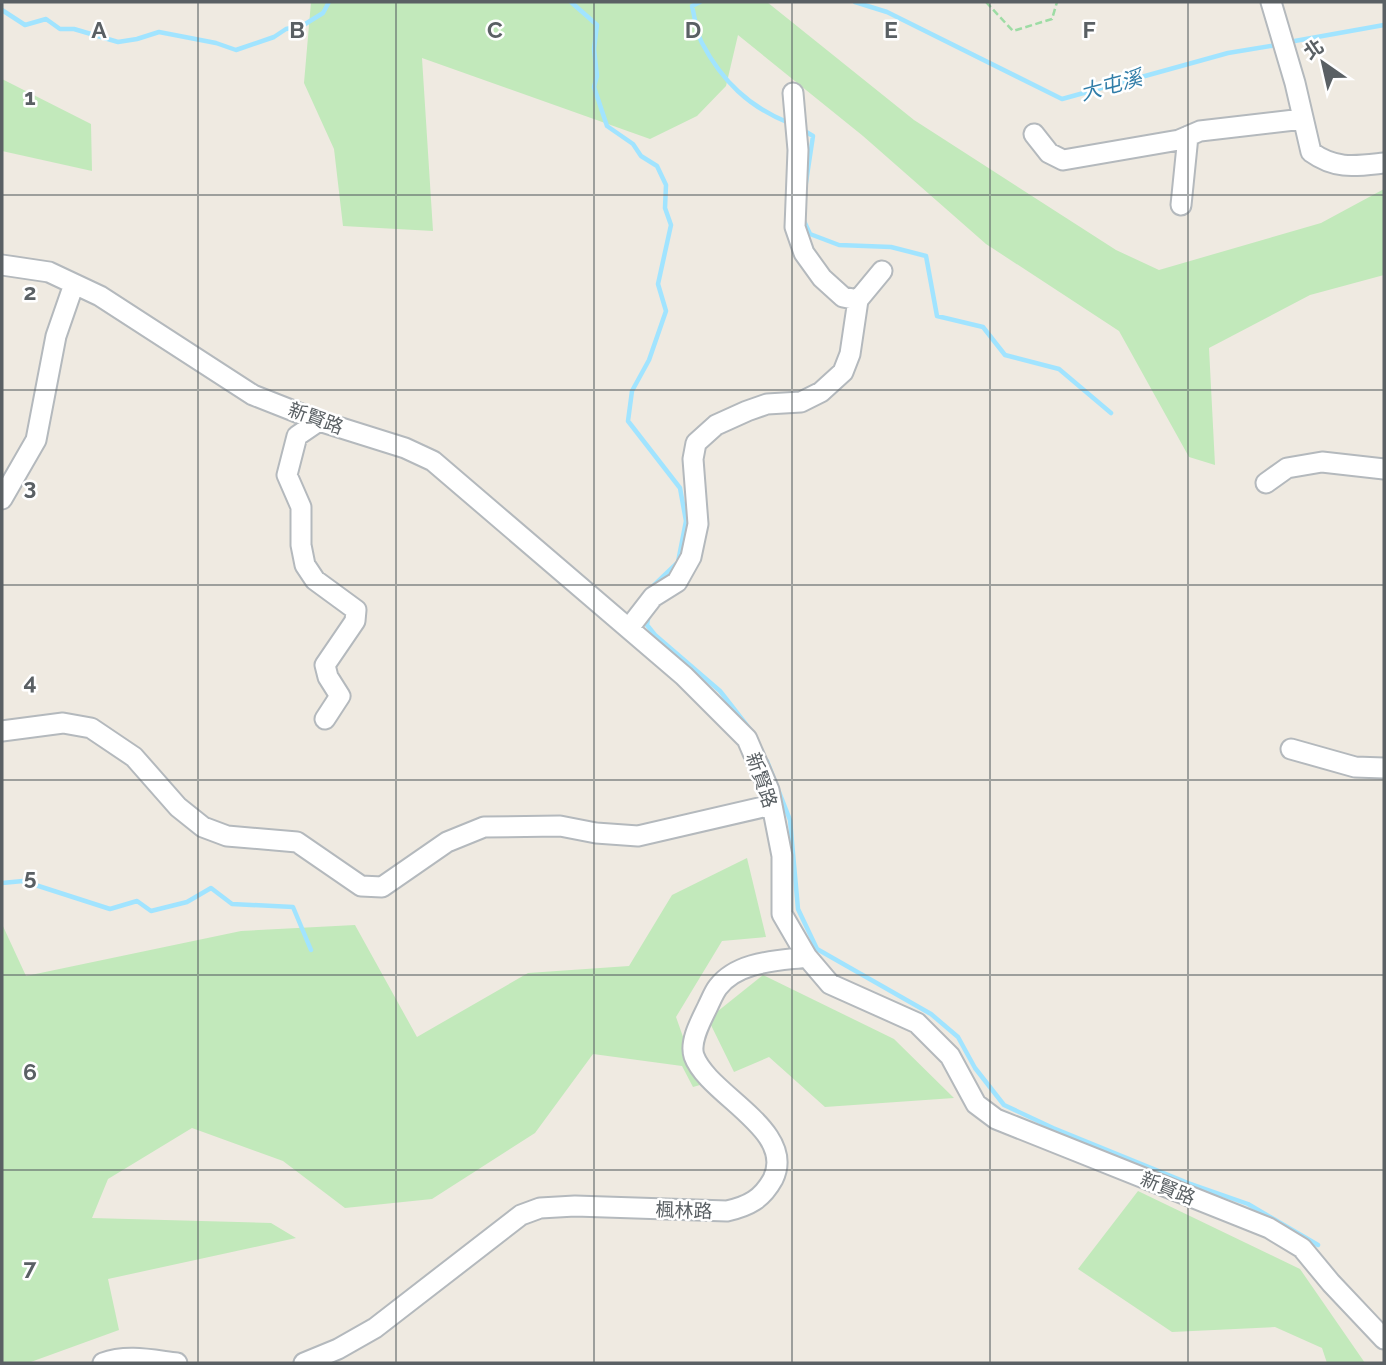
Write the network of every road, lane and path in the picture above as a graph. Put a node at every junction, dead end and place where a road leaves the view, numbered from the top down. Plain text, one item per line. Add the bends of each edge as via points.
1 (986, 2) edge
2 (1057, 2) edge
3 (1271, 2) edge
4 (793, 93) dead end
5 (1303, 119) junction
6 (1034, 134) dead end
7 (1188, 136) junction
8 (1384, 163) edge
9 (1181, 205) dead end
10 (2, 265) edge
11 (883, 271) dead end
12 (74, 284) junction
13 (858, 300) junction
14 (319, 421) junction
15 (1384, 470) edge
16 (1266, 483) dead end
17 (2, 499) edge
18 (629, 628) junction
19 (325, 719) dead end
20 (2, 731) edge
21 (1292, 750) dead end
22 (1384, 768) edge
23 (772, 805) junction
24 (807, 957) junction
25 (1384, 1339) edge
26 (338, 1349) junction
27 (103, 1363) edge
28 (177, 1363) edge
29 (304, 1363) edge
30 (317, 1363) edge

1 - 2 path via 1013,31 1052,19
3 - 5 street
4 - 13 street via 799,150 795,227 804,253 822,278 843,297
5 - 7 street
5 - 8 street via 1311,152 1324,162
6 - 7 street via 1049,153 1063,160
7 - 9 street
10 - 12 street, 新賢路 via 49,272
11 - 13 street
12 - 14 street, 新賢路 via 100,296 253,395
12 - 17 street via 56,336 36,440
13 - 18 street via 843,372 821,392 801,402 767,404 747,411 716,425 696,443 698,524 691,557 677,582 653,597
14 - 18 street, 新賢路 via 433,461
14 - 19 street via 297,436 287,475 301,507 306,565 315,580 356,610 355,621 325,665 340,696
15 - 16 street via 1322,462 1287,468
18 - 23 street, 新賢路 via 747,739
20 - 23 street via 63,723 91,728 134,757 178,807 203,827 228,836 297,842 361,886 382,887 447,842 484,827 560,826 638,836
21 - 22 street via 1355,767
23 - 24 street, 新賢路 via 782,856 782,914
24 - 25 street, 新賢路 via 830,984 917,1023 950,1056 976,1104 996,1119 1269,1228 1302,1248
24 - 26 street, 楓林路 via 737,971 718,986 694,1038 694,1055 702,1069 765,1132 776,1151 776,1172 766,1191 750,1206 727,1211 540,1208 521,1215 375,1328
26 - 29 street, 楓林路
26 - 30 street
27 - 28 street via 117,1358

